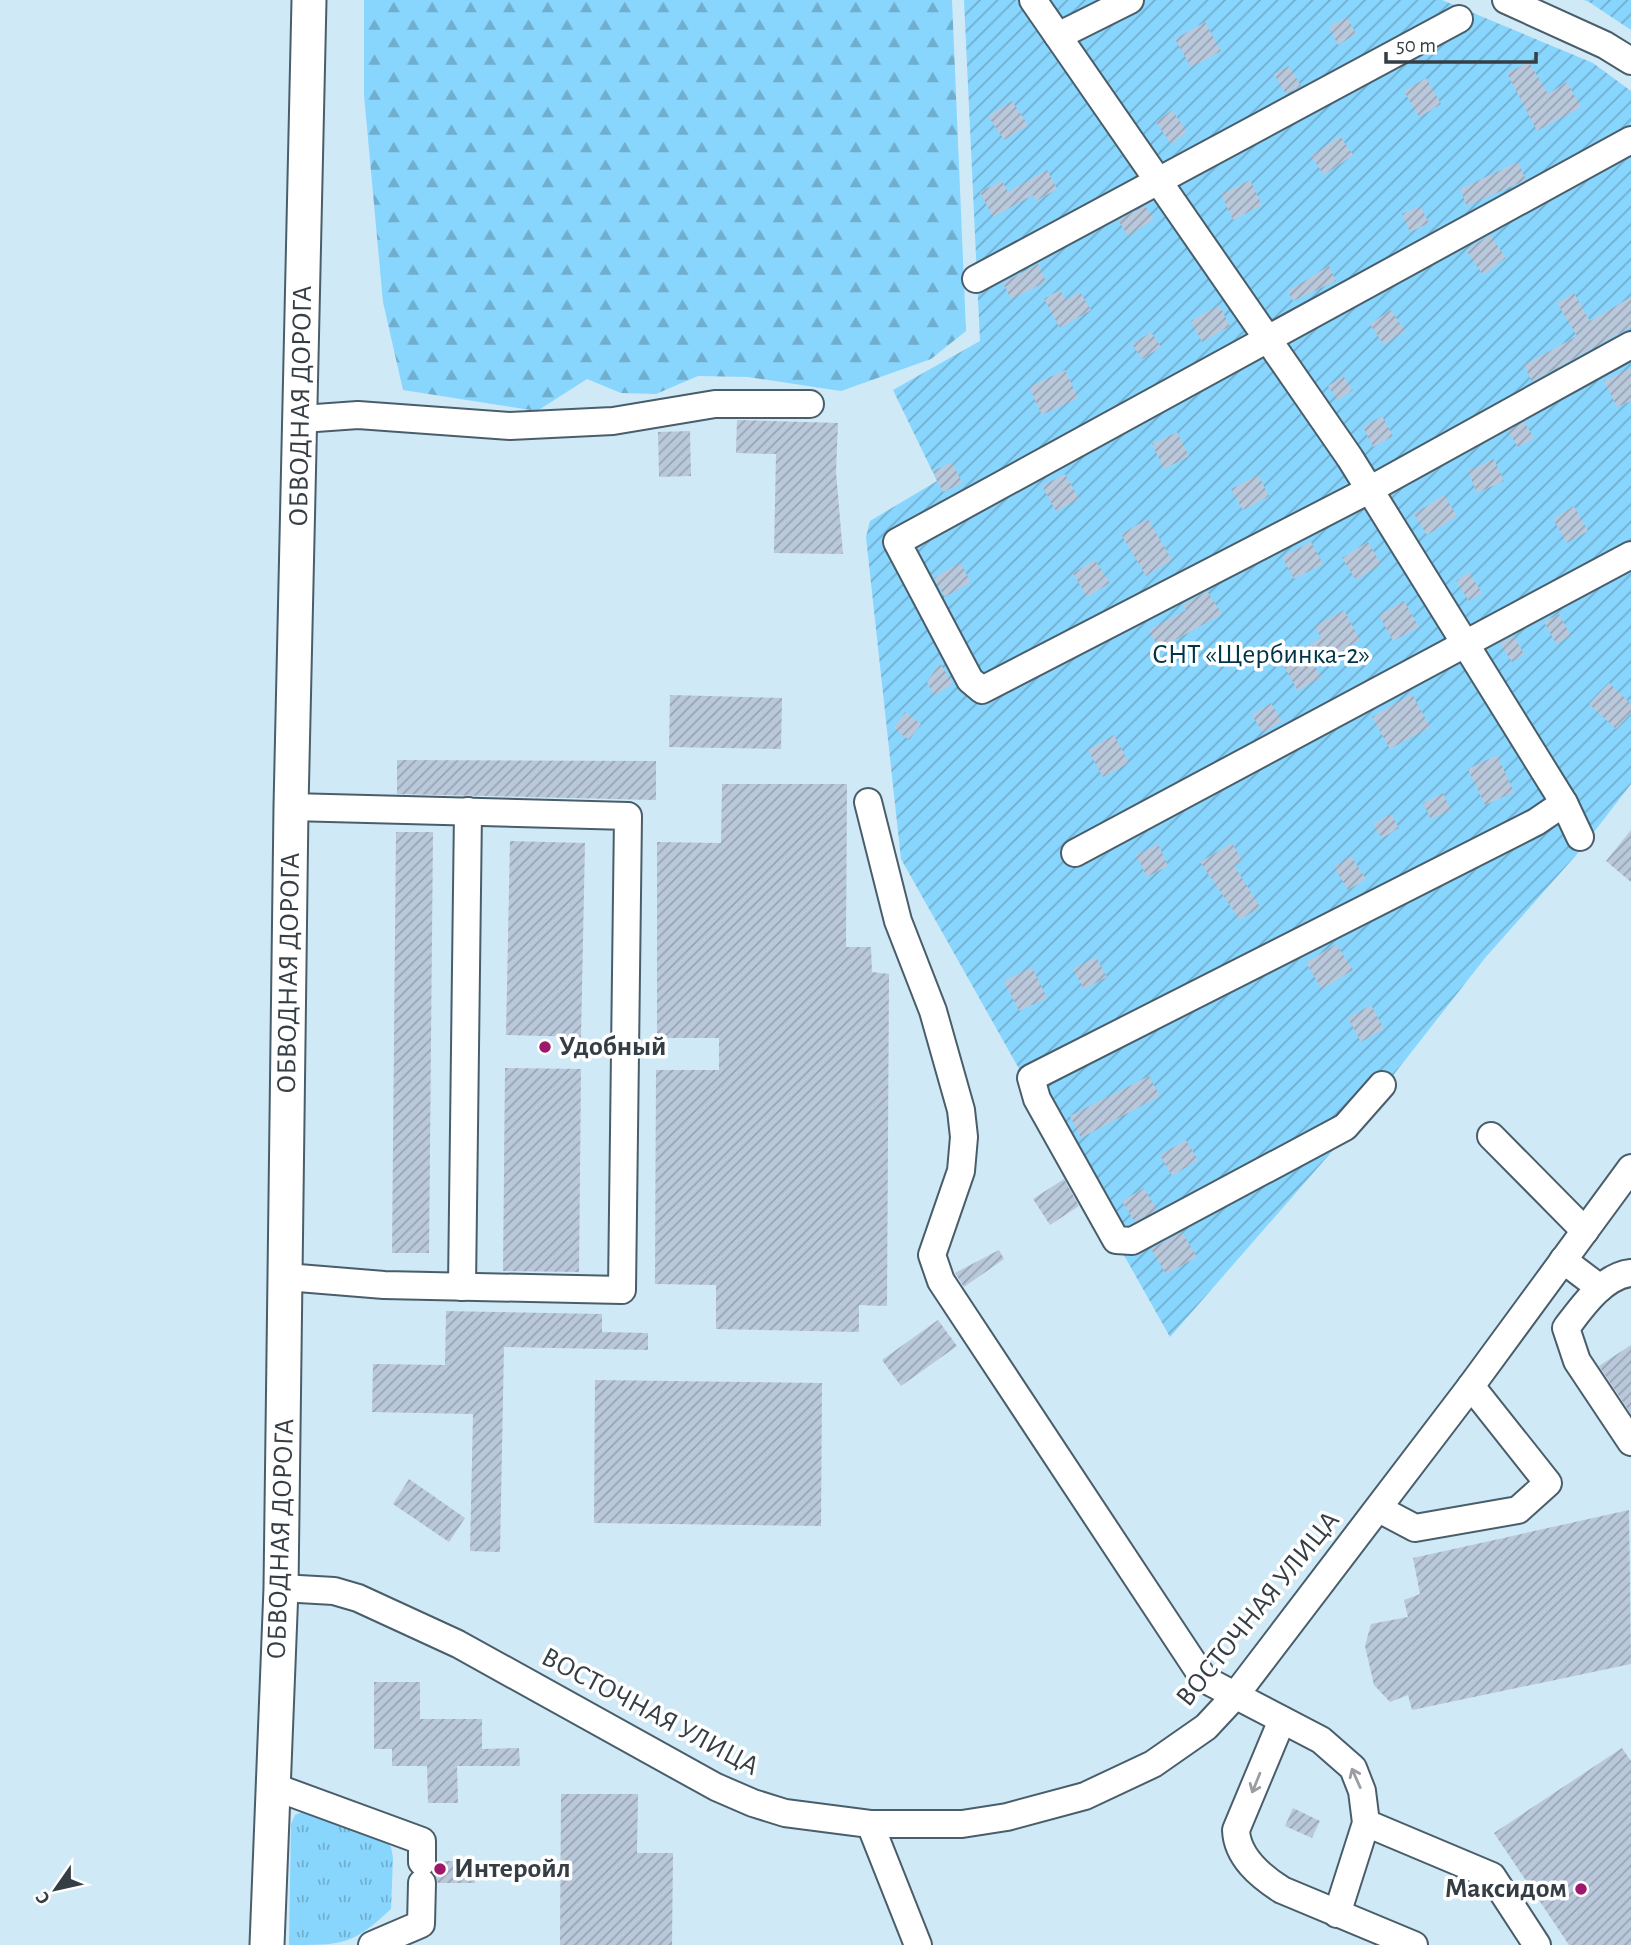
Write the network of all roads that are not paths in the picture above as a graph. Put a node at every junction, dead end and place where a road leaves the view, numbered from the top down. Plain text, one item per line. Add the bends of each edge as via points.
1 (309, 0) edge
2 (1033, 0) edge
3 (1130, 0) edge
4 (1506, 0) edge
5 (1459, 19) dead end
6 (1059, 36) junction
7 (1631, 61) edge
8 (1631, 140) edge
9 (1158, 181) junction
10 (976, 279) dead end
11 (1268, 338) junction
12 (1631, 345) edge
13 (810, 404) dead end
14 (302, 419) junction
15 (1369, 490) junction
16 (1631, 555) edge
17 (1465, 643) junction
18 (868, 802) dead end
19 (1564, 803) junction
20 (290, 807) junction
21 (468, 811) junction
22 (1580, 837) dead end
23 (1075, 853) dead end
24 (1382, 1085) dead end
25 (1491, 1136) dead end
26 (1631, 1168) edge
27 (1585, 1231) junction
28 (1563, 1261) junction
29 (1631, 1273) edge
30 (286, 1277) junction
31 (462, 1287) junction
32 (1600, 1288) junction
33 (1471, 1386) junction
34 (1631, 1442) edge
35 (1379, 1509) junction
36 (281, 1588) junction
37 (1234, 1697) junction
38 (1282, 1720) junction
39 (272, 1786) junction
40 (1366, 1823) junction
41 (870, 1824) junction
42 (1337, 1914) junction
43 (267, 1945) edge
44 (372, 1945) edge
45 (918, 1945) edge
46 (1413, 1945) edge
47 (1537, 1945) edge

1 - 14 main road, ОБВОДНАЯ ДОРОГА
2 - 6 street
3 - 6 street
4 - 7 street
5 - 9 street
6 - 9 street
8 - 11 street
9 - 10 street
9 - 11 street
11 - 15 street
11 - 15 street via 897,542 970,680 982,690
12 - 15 street
13 - 14 street via 715,404 613,421 510,426 358,415
14 - 20 main road, ОБВОДНАЯ ДОРОГА
15 - 17 street
16 - 17 street
17 - 19 street
17 - 23 street
18 - 37 street via 898,921 933,1011 961,1110 961,1171 932,1255 941,1281 1204,1679
19 - 22 street
19 - 24 street via 1536,822 1031,1078 1037,1100 1116,1240 1132,1241 1345,1127
20 - 21 street
20 - 30 main road, ОБВОДНАЯ ДОРОГА
21 - 31 street
21 - 31 street via 628,816 622,1290
25 - 27 street
26 - 27 street, ВОСТОЧНАЯ УЛИЦА
27 - 28 street, ВОСТОЧНАЯ УЛИЦА
28 - 32 street
28 - 33 street, ВОСТОЧНАЯ УЛИЦА
29 - 32 street
30 - 31 street
30 - 36 main road, ОБВОДНАЯ ДОРОГА
32 - 34 street via 1566,1328 1577,1361
33 - 35 street, ВОСТОЧНАЯ УЛИЦА
33 - 35 street via 1548,1483 1518,1510 1415,1528
35 - 37 street, ВОСТОЧНАЯ УЛИЦА
36 - 39 main road, ОБВОДНАЯ ДОРОГА
36 - 41 street, ВОСТОЧНАЯ УЛИЦА via 334,1591 358,1598 458,1644 692,1774 753,1802 785,1813
37 - 38 street
37 - 41 street, ВОСТОЧНАЯ УЛИЦА via 1206,1727 1153,1764 1085,1796 962,1824
40 -> 38 street via 1353,1768 1321,1740
38 -> 42 street via 1236,1830 1237,1844 1263,1878
39 - 43 main road, ОБВОДНАЯ ДОРОГА
39 - 44 street via 422,1841 421,1924
40 - 42 street
40 - 47 street via 1492,1876
41 - 45 street
42 - 46 street

